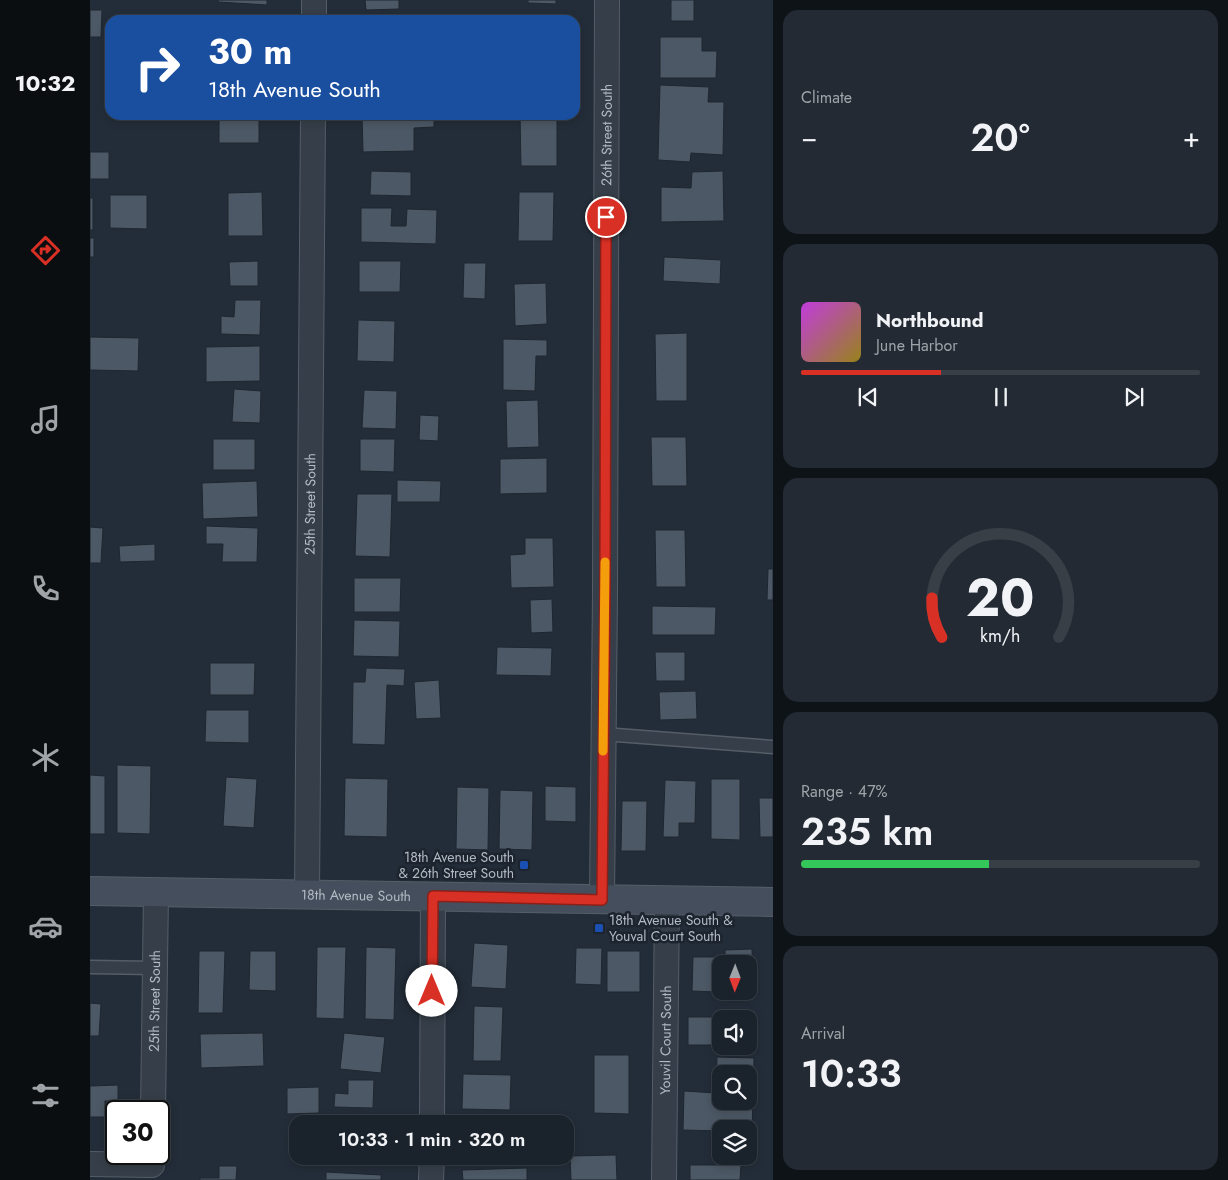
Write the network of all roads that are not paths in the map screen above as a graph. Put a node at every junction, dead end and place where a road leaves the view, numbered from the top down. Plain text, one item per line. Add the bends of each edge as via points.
1 (314, 0) edge
2 (607, 0) edge
3 (314, 15) edge
4 (313, 120) edge
5 (603, 734) junction
6 (773, 747) edge
7 (90, 891) edge
8 (156, 892) junction
9 (306, 894) junction
10 (433, 896) junction
11 (602, 900) junction
12 (667, 900) junction
13 (773, 902) edge
14 (90, 967) edge
15 (155, 968) junction
16 (153, 1100) edge
17 (432, 1115) edge
18 (90, 1164) edge
19 (432, 1165) edge
20 (152, 1166) edge
21 (432, 1180) edge
22 (664, 1180) edge

1 - 3 street
2 - 5 street, 26th Street South
4 - 9 street, 25th Street South
5 - 6 lane
5 - 11 street, 26th Street South
7 - 8 street, 18th Avenue South
8 - 9 street, 18th Avenue South
8 - 15 street, 25th Street South
9 - 10 street, 18th Avenue South
10 - 11 street, 18th Avenue South
10 - 17 street
11 - 12 street, 18th Avenue South
12 - 13 street, 18th Avenue South
12 - 22 street, Youvil Court South
14 - 15 lane
15 - 16 street, 25th Street South
18 - 20 street
19 - 21 street

